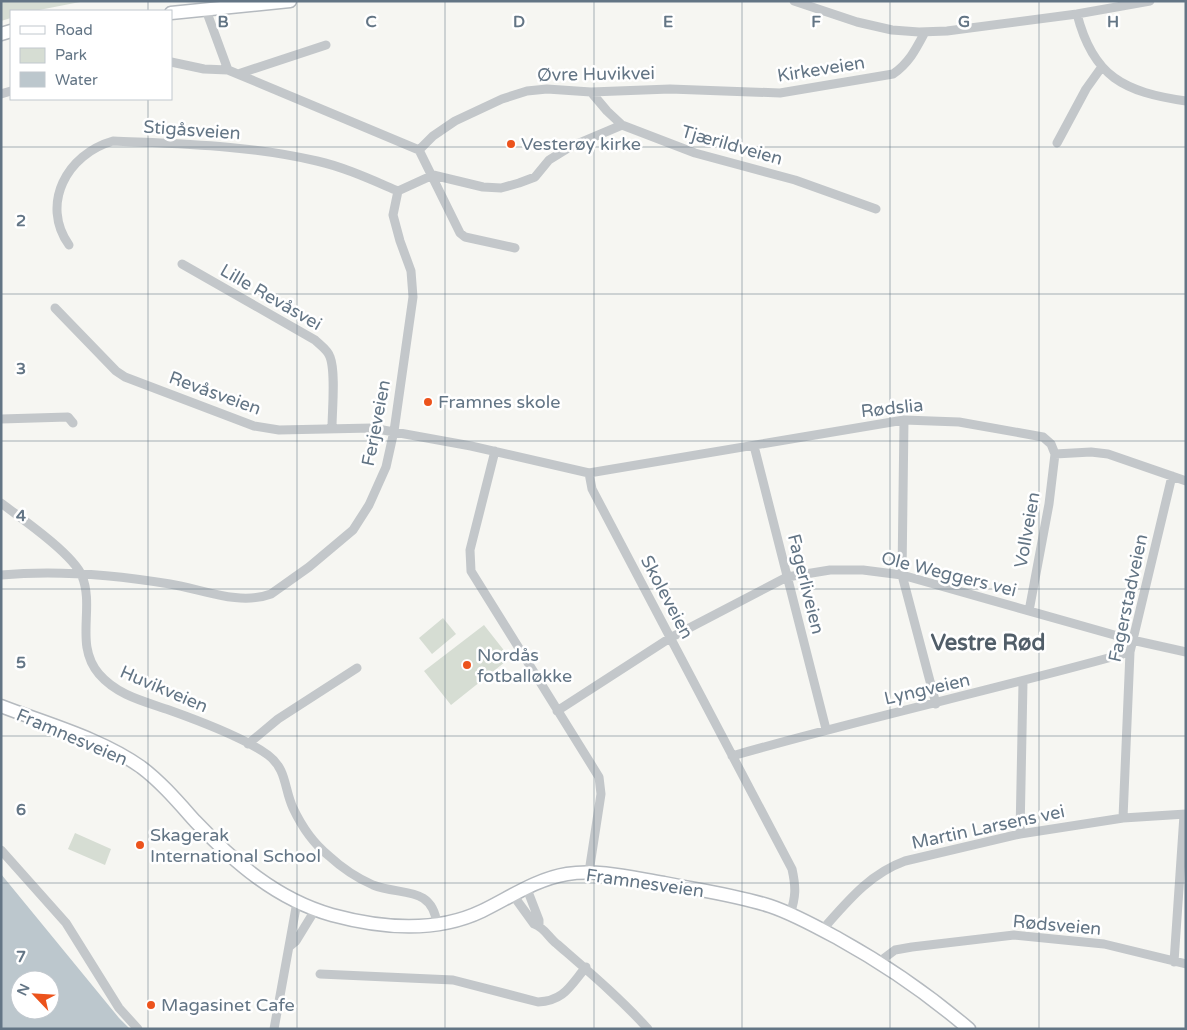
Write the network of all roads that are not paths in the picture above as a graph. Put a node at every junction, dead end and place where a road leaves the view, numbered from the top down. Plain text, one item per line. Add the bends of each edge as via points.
1 (290, 1) edge
2 (794, 1) edge
3 (1150, 1) edge
4 (206, 10) junction
5 (172, 13) edge
6 (1077, 14) junction
7 (925, 32) junction
8 (326, 45) dead end
9 (172, 62) edge
10 (1101, 68) junction
11 (228, 70) junction
12 (238, 74) junction
13 (670, 89) joint
14 (591, 92) junction
15 (1186, 101) edge
16 (622, 125) junction
17 (1058, 143) dead end
18 (419, 150) junction
19 (433, 175) junction
20 (398, 191) junction
21 (876, 210) dead end
22 (69, 246) dead end
23 (516, 248) dead end
24 (182, 264) dead end
25 (55, 308) dead end
26 (1, 419) edge
27 (904, 420) junction
28 (73, 424) dead end
29 (332, 428) junction
30 (394, 431) junction
31 (754, 446) junction
32 (495, 451) junction
33 (1055, 454) junction
34 (589, 473) junction
35 (1172, 476) junction
36 (1186, 481) edge
37 (1, 503) edge
38 (1, 575) edge
39 (81, 575) junction
40 (902, 575) junction
41 (787, 577) junction
42 (1029, 611) junction
43 (670, 638) junction
44 (1132, 640) junction
45 (1130, 652) junction
46 (1186, 652) edge
47 (357, 668) dead end
48 (1023, 682) junction
49 (936, 704) junction
50 (1, 706) edge
51 (557, 711) junction
52 (826, 729) junction
53 (248, 744) junction
54 (732, 756) junction
55 (1185, 814) edge
56 (1123, 818) junction
57 (1020, 834) junction
58 (1, 850) edge
59 (589, 872) junction
60 (526, 889) junction
61 (513, 895) junction
62 (297, 902) junction
63 (315, 910) junction
64 (790, 914) junction
65 (437, 924) junction
66 (539, 925) junction
67 (822, 930) junction
68 (290, 946) junction
69 (879, 962) junction
70 (1174, 962) junction
71 (1186, 964) edge
72 (586, 967) junction
73 (320, 974) dead end
74 (138, 1029) edge
75 (274, 1029) edge
76 (648, 1029) edge
77 (969, 1029) edge

1 - 4 main road
2 - 7 street via 857,22 892,30
3 - 6 street
4 - 5 main road
4 - 11 street
6 - 7 street
6 - 10 street via 1090,53
7 - 13 street, Kirkeveien via 912,56 893,74 780,93
8 - 12 street
9 - 11 street
10 - 15 street via 1133,89
10 - 17 street via 1086,89
11 - 12 street
12 - 18 street
13 - 14 street, Øvre Huvikvei
14 - 16 street, Tjærildveien
14 - 18 street, Øvre Huvikvei via 547,89 502,98 456,121
16 - 19 street via 570,147 549,160 535,177 501,188
16 - 21 street, Tjærildveien via 695,153 795,180
18 - 19 street
19 - 20 street
19 - 23 street via 465,237
20 - 22 street, Stigåsveien via 317,161 245,149 113,141 96,146 66,173 61,185 57,219 60,233
20 - 30 street, Ferjeveien via 393,215 411,271 413,297
24 - 29 street, Lille Revåsvei via 324,348 332,369
25 - 29 street, Revåsveien via 116,371 140,384 254,426 279,430
26 - 28 street via 62,417
27 - 31 street, Rødslia
27 - 33 street, Rødslia via 959,422 1023,432 1044,437
27 - 40 street
29 - 30 street, Revåsveien
30 - 32 street
30 - 39 street, Ferjeveien via 379,486 353,530 271,594 260,598 239,598 170,584
31 - 34 street, Rødslia
31 - 41 street, Fagerliveien
32 - 34 street
32 - 51 street via 470,550 471,571
33 - 35 street via 1108,454
33 - 42 street, Vollveien
34 - 43 street, Skoleveien via 592,489
35 - 36 street
35 - 44 street, Fagerstadveien
37 - 39 street, Huvikveien via 70,559
38 - 39 street, Ferjeveien via 51,572
39 - 53 street, Huvikveien via 85,588 85,642 98,673 112,687 129,696 197,720
40 - 41 street, Ole Weggers vei via 830,570
40 - 42 street, Ole Weggers vei
40 - 49 street
41 - 43 street, Ole Weggers vei
41 - 52 street, Fagerliveien
42 - 44 street, Ole Weggers vei
43 - 51 street, Ole Weggers vei
43 - 54 street, Skoleveien
44 - 45 street, Fagerstadveien
44 - 46 street, Ole Weggers vei
45 - 48 street, Lyngveien
45 - 56 street, Fagerstadveien
47 - 53 street via 278,719
48 - 49 street, Lyngveien
48 - 57 street
49 - 52 street, Lyngveien
50 - 62 main road, Framnesveien via 92,742 140,767 160,783 226,854 250,874
51 - 59 street via 599,777 601,794
52 - 54 street, Lyngveien
53 - 65 street, Huvikveien via 268,754 280,765 293,808 327,855 354,876 375,886 425,899 434,908
54 - 64 street, Skoleveien via 792,869 796,899
55 - 56 street, Martin Larsens vei
55 - 70 street
56 - 57 street, Martin Larsens vei
57 - 67 street, Martin Larsens vei via 889,867 855,893
58 - 74 street via 66,923 119,1008
59 - 60 main road, Framnesveien via 566,874
59 - 64 main road, Framnesveien via 718,893
60 - 61 main road, Framnesveien
60 - 66 street via 540,920
61 - 65 main road, Framnesveien via 462,919
61 - 66 street via 534,924
62 - 63 main road, Framnesveien
62 - 68 street
63 - 65 main road, Framnesveien via 387,926
63 - 68 street
64 - 67 main road, Framnesveien
66 - 72 street via 555,943
67 - 69 main road, Framnesveien
68 - 75 street
69 - 70 street, Rødsveien via 896,950 912,946 1014,935 1104,944
69 - 77 main road, Framnesveien via 920,988
70 - 71 street, Rødsveien
72 - 73 street via 565,993 551,1001 538,1002 453,980
72 - 76 street

